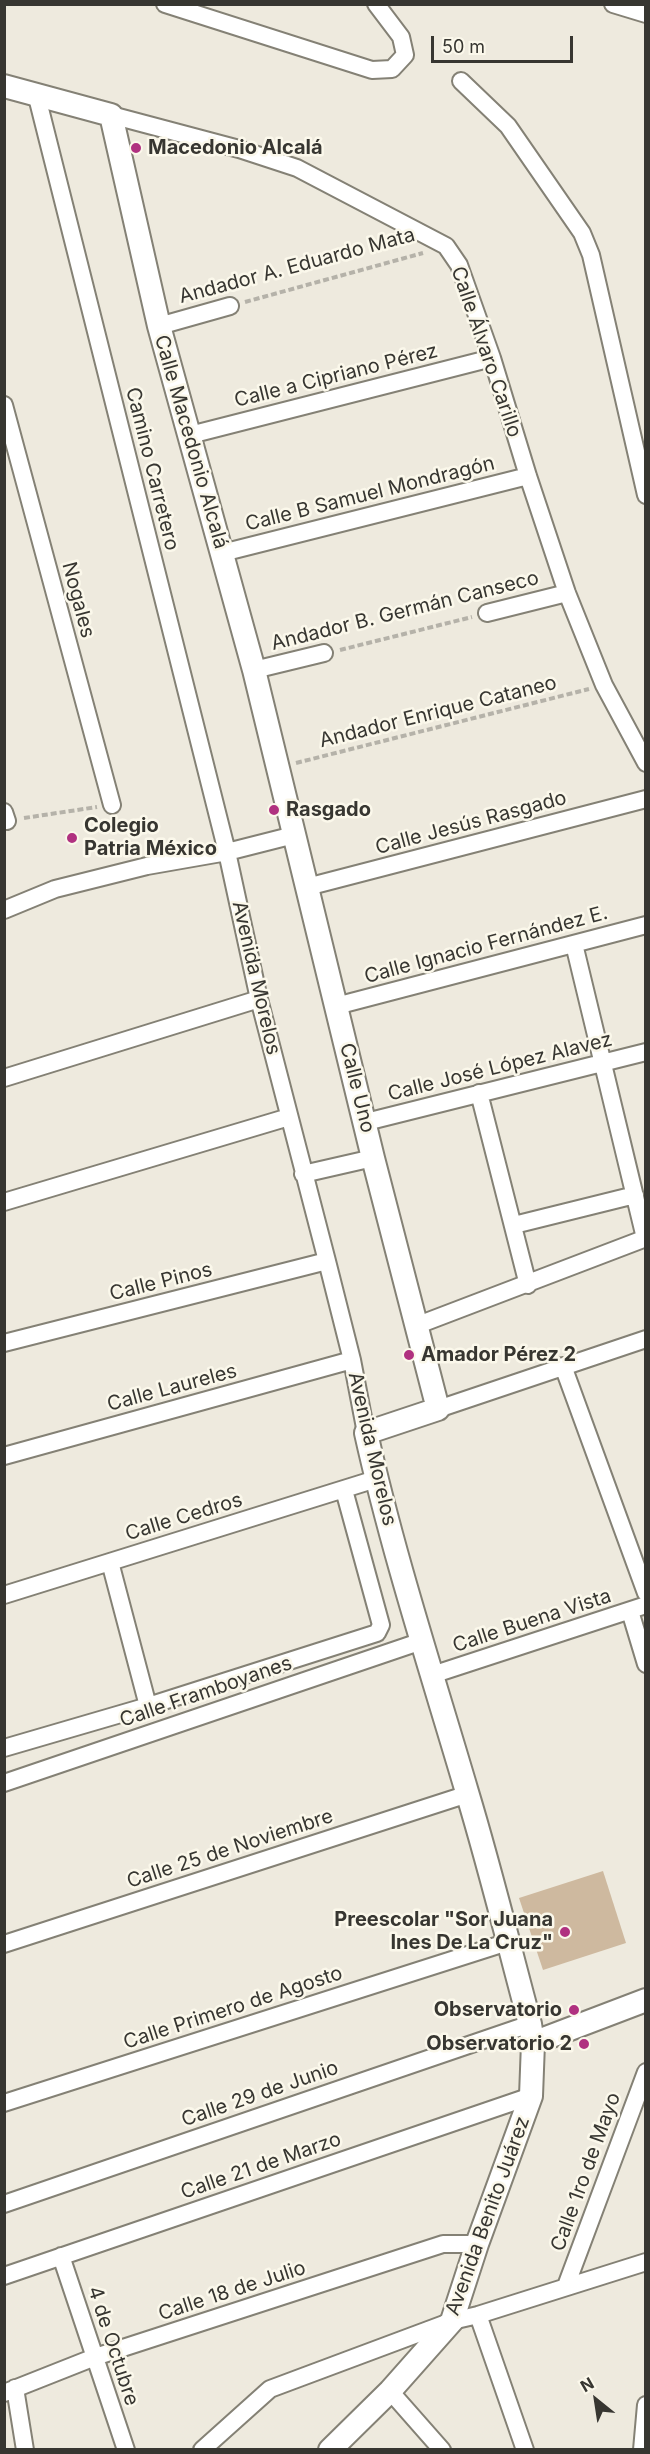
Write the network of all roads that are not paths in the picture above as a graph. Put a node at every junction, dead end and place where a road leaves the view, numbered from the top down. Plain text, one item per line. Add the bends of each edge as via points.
1 (165, 4) edge
2 (376, 4) edge
3 (613, 4) edge
4 (645, 14) edge
5 (461, 81) dead end
6 (4, 86) edge
7 (37, 96) junction
8 (111, 115) junction
9 (230, 306) road end
10 (159, 326) junction
11 (492, 358) junction
12 (4, 405) edge
13 (190, 435) junction
14 (528, 476) junction
15 (645, 495) edge
16 (222, 553) junction
17 (567, 593) junction
18 (487, 613) road end
19 (324, 654) road end
20 (254, 670) junction
21 (645, 763) edge
22 (278, 767) joint
23 (645, 799) edge
24 (112, 805) road end
25 (294, 835) junction
26 (227, 852) junction
27 (307, 887) junction
28 (4, 910) edge
29 (645, 925) edge
30 (573, 944) junction
31 (259, 999) junction
32 (336, 1006) junction
33 (645, 1052) edge
34 (602, 1062) junction
35 (4, 1077) edge
36 (478, 1093) junction
37 (289, 1117) junction
38 (366, 1122) junction
39 (373, 1158) junction
40 (303, 1174) junction
41 (635, 1195) junction
42 (4, 1202) edge
43 (514, 1225) junction
44 (645, 1238) edge
45 (327, 1262) junction
46 (528, 1285) junction
47 (418, 1325) junction
48 (645, 1339) edge
49 (4, 1343) edge
50 (352, 1360) junction
51 (562, 1366) junction
52 (438, 1408) junction
53 (366, 1433) junction
54 (4, 1456) edge
55 (376, 1479) junction
56 (344, 1490) junction
57 (110, 1562) junction
58 (645, 1593) edge
59 (4, 1595) edge
60 (638, 1608) edge
61 (422, 1641) junction
62 (645, 1664) edge
63 (432, 1675) junction
64 (148, 1706) junction
65 (4, 1748) edge
66 (4, 1783) edge
67 (468, 1794) junction
68 (508, 1942) junction
69 (4, 1944) edge
70 (645, 2000) edge
71 (531, 2033) junction
72 (645, 2072) edge
73 (531, 2096) junction
74 (4, 2103) edge
75 (4, 2204) edge
76 (477, 2244) junction
77 (61, 2256) junction
78 (645, 2262) edge
79 (4, 2276) edge
80 (566, 2286) junction
81 (478, 2315) junction
82 (452, 2321) junction
83 (95, 2357) junction
84 (10, 2391) edge
85 (390, 2391) junction
86 (645, 2405) edge
87 (25, 2450) edge
88 (126, 2450) edge
89 (202, 2450) edge
90 (330, 2450) edge
91 (442, 2450) edge
92 (525, 2450) edge
93 (642, 2450) edge

1 - 2 street via 372,70 392,69 405,55 402,37
3 - 4 street
5 - 15 street via 508,126 582,233 594,266
6 - 7 street, Calle Álvaro Carillo
7 - 8 street, Calle Álvaro Carillo
7 - 26 street, Camino Carretero
8 - 10 street, Calle Macedonio Alcalá
8 - 11 street, Calle Álvaro Carillo via 238,148 297,168 446,246 459,265
9 - 10 street, Andador A. Eduardo Mata
10 - 13 street, Calle Macedonio Alcalá
11 - 13 street, Calle a Cipriano Pérez
11 - 14 street, Calle Álvaro Carillo
12 - 24 street, Nogales
13 - 16 street, Calle Macedonio Alcalá
14 - 16 street, Calle B Samuel Mondragón
14 - 17 street, Calle Álvaro Carillo
16 - 20 street, Calle Macedonio Alcalá
17 - 18 street, Andador B. Germán Canseco
17 - 21 street, Calle Álvaro Carillo via 604,685
19 - 20 street, Andador B. Germán Canseco
20 - 22 street, Calle Macedonio Alcalá
22 - 25 street, Calle Uno
23 - 27 street, Calle Jesús Rasgado
25 - 26 street
25 - 27 street, Calle Uno
26 - 28 street via 147,866 55,889
26 - 31 street, Avenida Morelos
27 - 32 street, Calle Uno
29 - 30 street, Calle Ignacio Fernández E.
30 - 32 street, Calle Ignacio Fernández E.
30 - 34 street
31 - 35 street
31 - 37 street, Avenida Morelos
32 - 38 street, Calle Uno
33 - 34 street, Calle José López Alavez
34 - 36 street, Calle José López Alavez
34 - 41 street
36 - 38 street, Calle José López Alavez
36 - 43 street
37 - 40 street, Avenida Morelos
37 - 42 street
38 - 39 street, Calle Uno
39 - 40 street
39 - 47 street, Calle Uno
40 - 45 street, Avenida Morelos
41 - 43 street
41 - 44 street
43 - 46 street
44 - 46 street
45 - 49 street, Calle Pinos
45 - 50 street, Avenida Morelos
46 - 47 street
47 - 52 street, Calle Uno
48 - 51 street
50 - 53 street, Avenida Morelos
50 - 54 street, Calle Laureles
51 - 52 street
51 - 58 street
52 - 53 street
53 - 55 street, Avenida Morelos
55 - 56 street, Calle Cedros
55 - 61 street, Avenida Morelos
56 - 57 street, Calle Cedros
56 - 64 street via 381,1625 377,1633
57 - 59 street, Calle Cedros
57 - 64 street
60 - 62 street
60 - 63 street, Calle Buena Vista
61 - 63 street, Avenida Morelos
61 - 66 street, Calle Framboyanes
63 - 67 street, Avenida Morelos
64 - 65 street
67 - 68 street, Avenida Morelos
67 - 69 street, Calle 25 de Noviembre
68 - 71 street, Avenida Morelos
68 - 74 street, Calle Primero de Agosto
70 - 71 street
71 - 73 street, Avenida Benito Juárez
71 - 75 street, Calle 29 de Junio
72 - 80 street, Calle 1ro de Mayo
73 - 76 street, Avenida Benito Juárez
73 - 77 street, Calle 21 de Marzo
76 - 82 street, Avenida Benito Juárez
76 - 83 street, Calle 18 de Julio via 443,2244
77 - 79 street, Calle 21 de Marzo
77 - 83 street, 4 de Octubre
78 - 80 street
80 - 81 street
81 - 82 street
81 - 92 street
82 - 85 street, Avenida Benito Juárez
82 - 89 street via 270,2389
83 - 84 street, Calle 18 de Julio
83 - 88 street, 4 de Octubre
84 - 87 street
85 - 90 street, Avenida Benito Juárez
85 - 91 street
86 - 93 street

